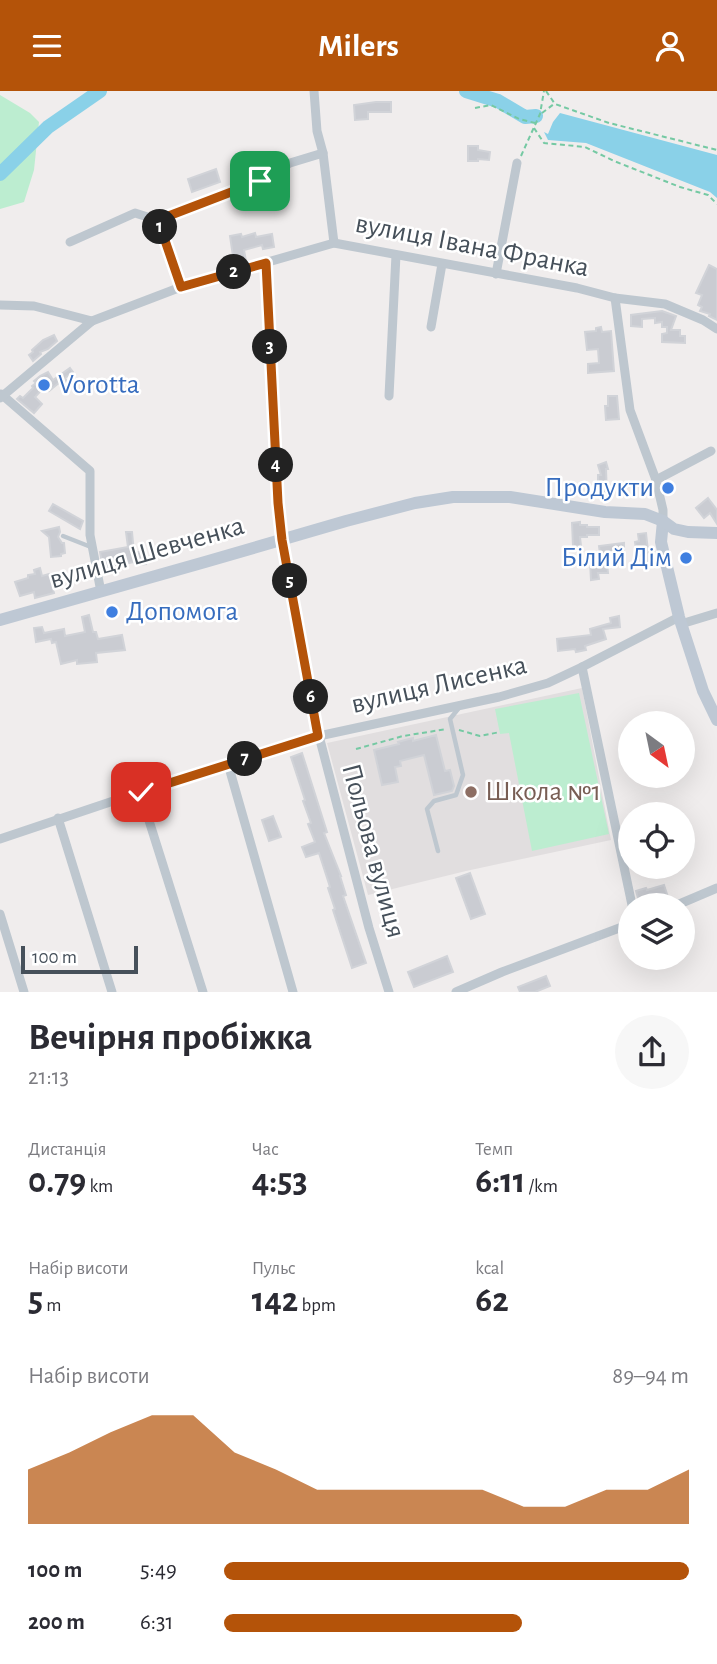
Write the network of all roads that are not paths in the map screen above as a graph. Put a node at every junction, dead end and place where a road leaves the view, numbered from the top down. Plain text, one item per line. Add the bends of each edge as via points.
1 (314, 91) edge
2 (323, 153) junction
3 (517, 163) dead end
4 (158, 220) junction
5 (70, 242) dead end
6 (334, 243) junction
7 (396, 255) junction
8 (266, 263) junction
9 (442, 264) junction
10 (496, 274) junction
11 (181, 287) junction
12 (615, 298) junction
13 (0, 305) edge
14 (92, 321) junction
15 (431, 327) dead end
16 (717, 329) edge
17 (1, 396) edge
18 (389, 396) dead end
19 (711, 451) dead end
20 (656, 480) junction
21 (663, 521) junction
22 (717, 533) edge
23 (63, 536) dead end
24 (282, 540) junction
25 (91, 547) junction
26 (101, 592) junction
27 (717, 613) edge
28 (0, 620) edge
29 (680, 620) junction
30 (582, 667) junction
31 (461, 705) junction
32 (717, 720) edge
33 (318, 736) junction
34 (228, 764) junction
35 (141, 792) junction
36 (58, 818) junction
37 (0, 839) edge
38 (438, 851) dead end
39 (717, 888) edge
40 (629, 893) edge
41 (695, 897) edge
42 (0, 914) edge
43 (618, 928) edge
44 (24, 992) edge
45 (112, 992) edge
46 (203, 992) edge
47 (293, 992) edge
48 (389, 992) edge
49 (456, 992) edge

1 - 2 street
2 - 4 street
2 - 6 street
3 - 10 street
4 - 5 street via 135,213
4 - 11 street
6 - 7 street, вулиця Івана Франка
6 - 8 street, вулиця Івана Франка
7 - 9 street, вулиця Івана Франка
7 - 18 street
8 - 11 street, вулиця Івана Франка
8 - 24 street, Польова вулиця
9 - 10 street, вулиця Івана Франка
9 - 15 street
10 - 12 street, вулиця Івана Франка
11 - 14 street, вулиця Івана Франка
12 - 16 street, вулиця Івана Франка via 665,304
12 - 20 street via 630,410
13 - 14 street via 34,306
14 - 17 street, вулиця Івана Франка
17 - 25 street via 90,471
19 - 20 street
20 - 21 street
21 - 22 street, вулиця Шевченка via 674,529
21 - 24 street, вулиця Шевченка via 645,514 510,497 453,497
21 - 29 street via 662,542
23 - 25 lane
24 - 26 street, вулиця Шевченка
24 - 33 street, Польова вулиця
25 - 26 street
26 - 28 street, вулиця Шевченка
27 - 29 street, вулиця Лисенка
29 - 30 street, вулиця Лисенка
29 - 32 street
30 - 31 street, вулиця Лисенка via 548,683
30 - 40 street
31 - 33 street, вулиця Лисенка
31 - 38 lane via 450,719 463,775 456,795 434,801 427,809
33 - 34 street, вулиця Лисенка
33 - 48 street, Польова вулиця
34 - 35 street, вулиця Лисенка
34 - 47 street
35 - 36 street, вулиця Лисенка
35 - 46 street
36 - 37 street, вулиця Лисенка
36 - 45 street
39 - 41 street
42 - 44 street
43 - 49 street

